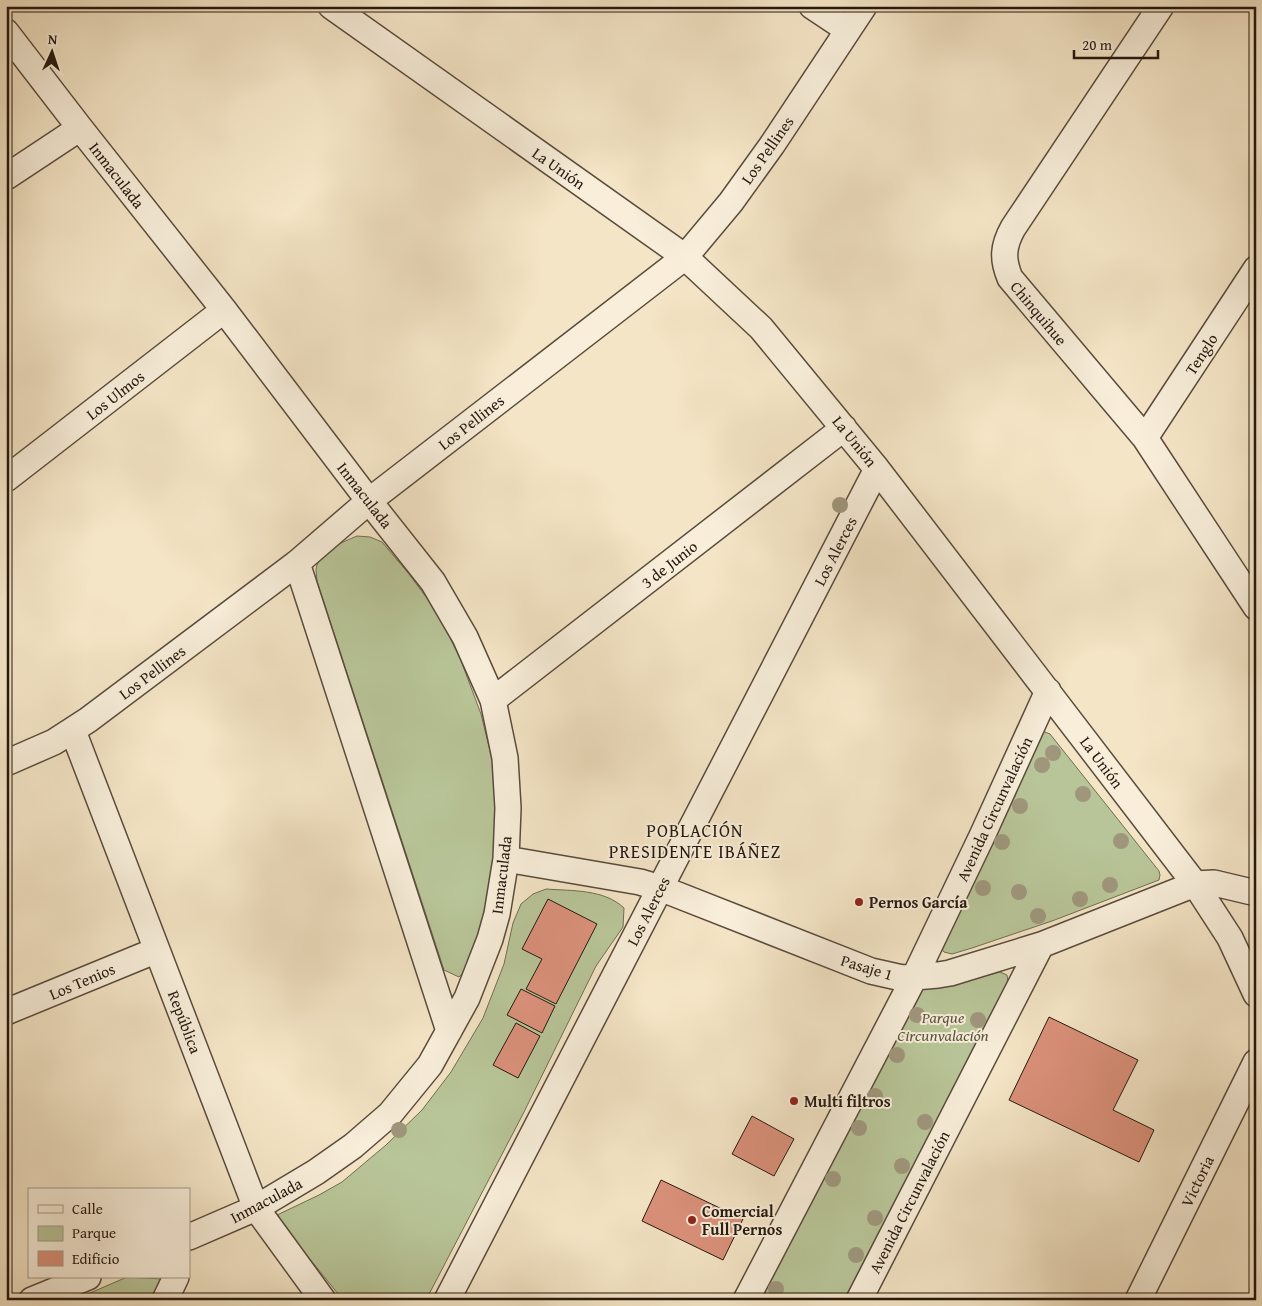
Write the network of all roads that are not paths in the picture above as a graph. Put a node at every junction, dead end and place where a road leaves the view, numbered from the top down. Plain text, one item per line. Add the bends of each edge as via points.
1 (331, 6) edge
2 (812, 6) edge
3 (864, 6) edge
4 (1161, 6) edge
5 (848, 30) junction
6 (6, 32) edge
7 (80, 128) junction
8 (6, 177) edge
9 (685, 257) junction
10 (1256, 269) edge
11 (224, 310) junction
12 (844, 428) junction
13 (1145, 438) junction
14 (877, 468) junction
15 (6, 479) edge
16 (369, 501) junction
17 (297, 562) junction
18 (1256, 607) edge
19 (1048, 691) junction
20 (493, 700) junction
21 (73, 731) junction
22 (6, 763) edge
23 (506, 859) junction
24 (1195, 884) junction
25 (660, 888) junction
26 (1256, 893) edge
27 (1041, 945) junction
28 (157, 950) junction
29 (914, 978) junction
30 (1256, 994) edge
31 (6, 1012) edge
32 (449, 1031) junction
33 (1256, 1062) edge
34 (256, 1208) junction
35 (192, 1241) edge
36 (86, 1278) edge
37 (176, 1278) edge
38 (32, 1300) edge
39 (165, 1300) edge
40 (323, 1300) edge
41 (447, 1300) edge
42 (746, 1300) edge
43 (859, 1300) edge
44 (1138, 1300) edge

1 - 9 street, La Unión
2 - 5 street
3 - 5 street, Los Pellines
4 - 13 street, Chinquihue via 1013,228 1004,252 1010,278
5 - 9 street, Los Pellines via 772,145 731,202
6 - 7 street, Inmaculada
7 - 8 street
7 - 11 street, Inmaculada
9 - 12 street, La Unión via 761,328
9 - 16 street, Los Pellines
10 - 13 street, Tenglo
11 - 15 street, Los Ulmos
11 - 16 street, Inmaculada
12 - 14 street, La Unión
12 - 20 street, 3 de Junio
13 - 18 street, Chinquihue
14 - 19 street, La Unión
14 - 25 street, Los Alerces
16 - 17 street, Los Pellines
16 - 20 street, Inmaculada via 433,582 465,637
17 - 21 street, Los Pellines
17 - 32 street
19 - 24 street, La Unión
19 - 29 street, Avenida Circunvalación
20 - 23 street, Inmaculada via 505,758 508,808
21 - 22 street, Los Pellines
21 - 28 street, República
23 - 25 street, Pasaje 1
23 - 32 street, Inmaculada via 490,939 467,998
24 - 26 street, Pasaje 1 via 1214,883
24 - 27 street, Pasaje 1
24 - 30 street, La Unión via 1230,938
25 - 29 street, Pasaje 1 via 870,971
25 - 41 street, Los Alerces
27 - 29 street, Pasaje 1 via 950,973
27 - 43 street, Avenida Circunvalación
28 - 31 street, Los Tenios
28 - 34 street, República
29 - 42 street, Avenida Circunvalación
32 - 34 street, Inmaculada via 430,1065 410,1091 371,1132 316,1172
33 - 44 street, Victoria
34 - 35 street, Inmaculada
34 - 40 street, República
36 - 38 street
37 - 39 street

